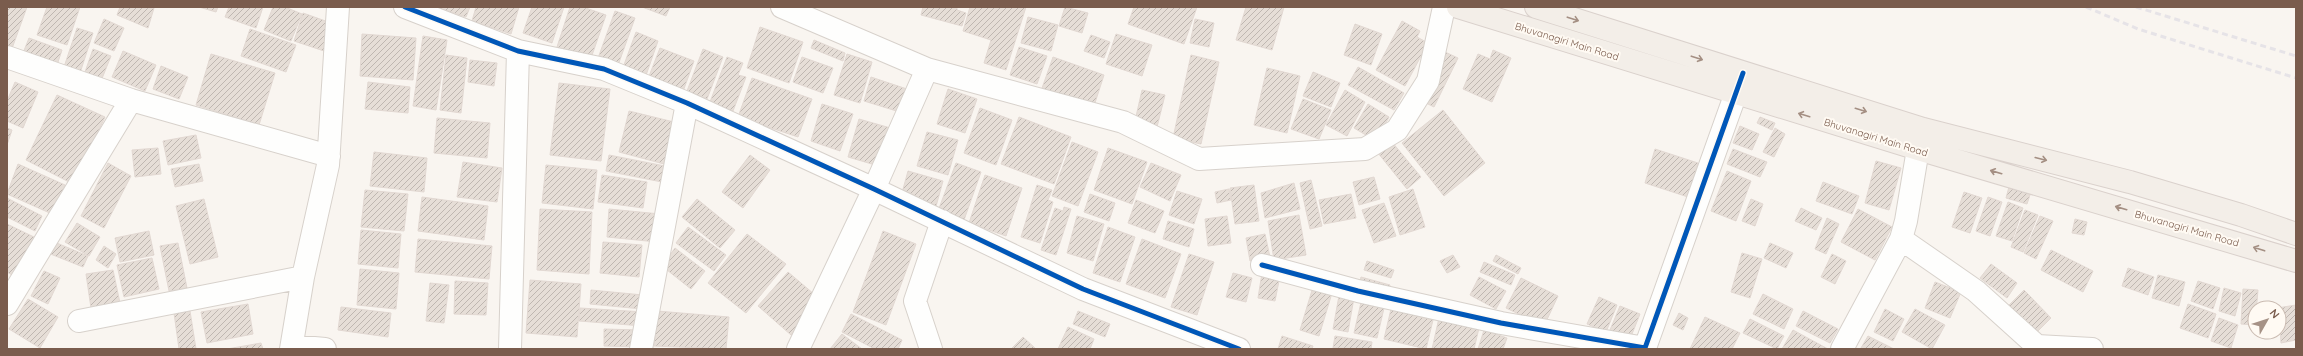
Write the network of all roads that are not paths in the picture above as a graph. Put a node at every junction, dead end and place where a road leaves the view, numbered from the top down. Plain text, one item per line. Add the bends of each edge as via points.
1 (338, 7) edge
2 (405, 7) edge
3 (782, 7) edge
4 (1444, 7) edge
5 (1458, 7) edge
6 (1536, 7) edge
7 (518, 51) junction
8 (7, 57) edge
9 (927, 69) junction
10 (1742, 73) junction
11 (1736, 94) junction
12 (131, 100) junction
13 (687, 104) junction
14 (1918, 149) junction
15 (329, 156) junction
16 (874, 189) junction
17 (942, 221) junction
18 (2296, 234) edge
19 (1901, 239) junction
20 (2296, 261) edge
21 (1262, 266) dead end
22 (303, 277) junction
23 (7, 304) edge
24 (79, 321) dead end
25 (292, 347) edge
26 (325, 349) edge
27 (510, 349) edge
28 (641, 349) edge
29 (798, 349) edge
30 (931, 349) edge
31 (1239, 349) edge
32 (1842, 349) edge
33 (2091, 349) edge

1 - 15 street
2 - 7 street
3 - 9 street
4 - 9 street via 1428,81 1397,130 1365,149 1199,159 1123,122
5 - 11 main road, Bhuvanagiri Main Road
6 -> 10 main road
7 - 13 street via 604,69
7 - 27 street
8 - 12 street
9 - 16 street
10 - 11 street
10 -> 18 main road via 1923,129 2130,182
14 -> 11 main road, Bhuvanagiri Main Road
11 - 21 street via 1645,348 1501,323 1358,291
12 - 15 street
12 - 23 street
13 - 16 street
13 - 28 street
14 - 19 street
20 -> 14 main road, Bhuvanagiri Main Road
15 - 22 street
16 - 17 street
16 - 29 street
17 - 30 street via 915,301
17 - 31 street via 1083,289
19 - 32 street
19 - 33 street via 1976,291 2037,346
22 - 24 street
22 - 25 street
25 - 26 street

